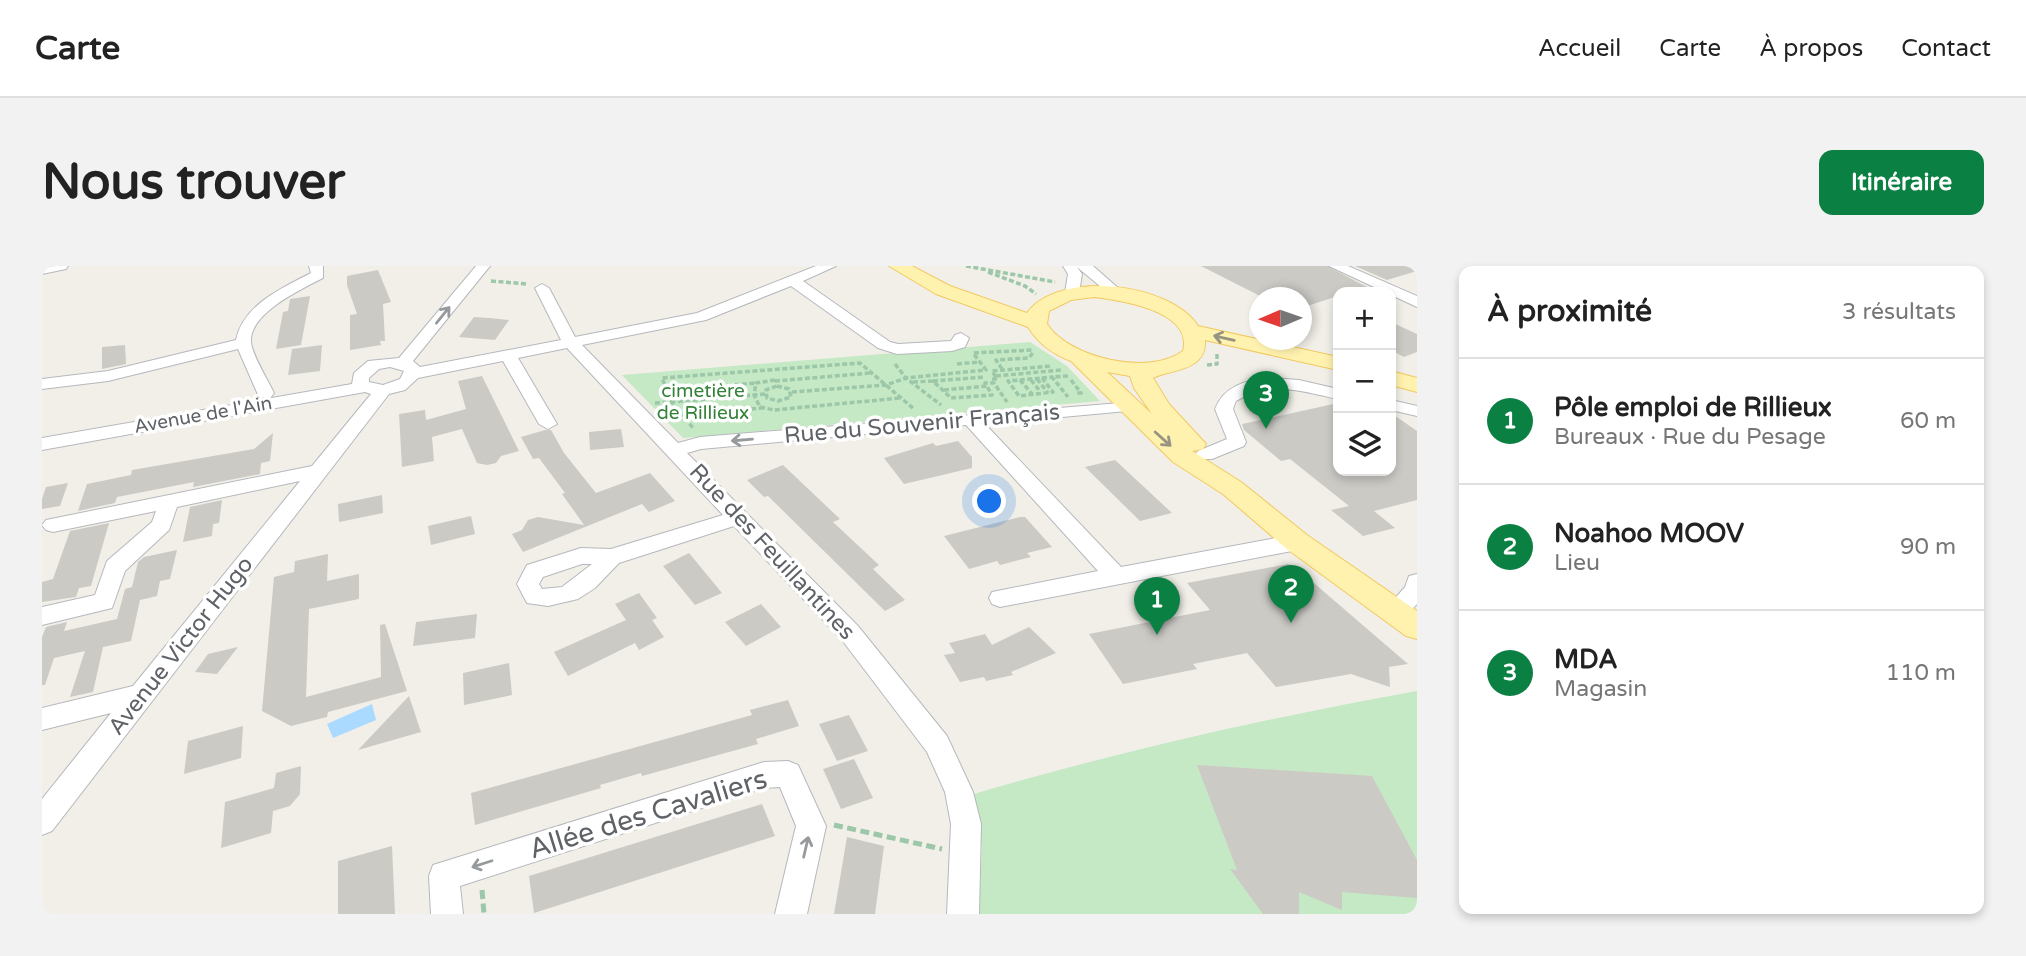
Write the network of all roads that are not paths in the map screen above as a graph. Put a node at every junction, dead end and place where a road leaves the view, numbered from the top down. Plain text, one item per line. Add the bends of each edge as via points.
1 (61, 266) edge
2 (316, 266) edge
3 (829, 266) edge
4 (898, 266) edge
5 (930, 266) edge
6 (1070, 266) edge
7 (1084, 266) edge
8 (1336, 266) edge
9 (42, 270) edge
10 (489, 270) edge
11 (793, 281) junction
12 (1073, 287) junction
13 (542, 288) road end
14 (1118, 294) junction
15 (1417, 302) edge
16 (1038, 308) junction
17 (1192, 331) junction
18 (961, 338) dead end
19 (243, 343) junction
20 (572, 344) junction
21 (1192, 354) junction
22 (508, 356) junction
23 (1333, 362) edge
24 (1067, 367) junction
25 (408, 368) junction
26 (1141, 369) junction
27 (1333, 375) edge
28 (1396, 379) edge
29 (42, 383) edge
30 (369, 385) junction
31 (1417, 385) edge
32 (1396, 387) edge
33 (1417, 391) edge
34 (265, 393) junction
35 (1333, 393) edge
36 (1127, 406) junction
37 (1396, 406) edge
38 (1417, 411) edge
39 (971, 420) junction
40 (548, 424) dead end
41 (42, 431) edge
42 (42, 444) edge
43 (676, 450) junction
44 (1205, 455) junction
45 (320, 471) junction
46 (1232, 488) junction
47 (169, 500) junction
48 (739, 517) junction
49 (53, 526) dead end
50 (1297, 542) junction
51 (611, 557) dead end
52 (1116, 576) junction
53 (1417, 582) edge
54 (1000, 598) dead end
55 (42, 617) edge
56 (1406, 619) edge
57 (142, 695) junction
58 (42, 719) edge
59 (42, 821) edge
60 (447, 914) edge
61 (791, 914) edge
62 (963, 914) edge

1 - 9 street
2 - 19 street via 318,275 258,314 243,334
3 - 11 street
4 - 16 main road via 943,290
5 - 16 main road
6 - 12 street via 1075,274
7 - 14 street
8 - 15 street
25 -> 10 street
11 - 18 street via 884,345 897,349 953,346
11 - 20 street via 701,317
12 - 14 main road
12 - 16 main road
13 - 20 street, Rue des Feuillantines
14 - 17 main road via 1163,308
16 - 24 main road via 1044,335 1058,347
17 - 21 main road via 1196,343
23 -> 17 main road
19 - 29 street via 108,376
19 - 34 street
20 - 22 street
20 - 43 street, Rue des Feuillantines
21 - 26 main road via 1173,365
21 - 27 main road
22 - 25 street
22 - 40 street
24 - 26 main road via 1098,364
24 - 36 main road
25 - 30 street via 399,386
25 - 30 street via 390,362 374,365
26 - 44 main road via 1148,392
28 - 31 main road
30 - 34 street, Avenue de l'Ain
30 - 42 street, Avenue de l'Ain
30 - 45 street, Avenue Victor Hugo
32 - 33 main road
34 - 41 street, Avenue de l'Ain
35 - 44 street via 1281,384 1244,389 1228,398 1224,409 1237,442
36 - 39 street, Rue du Souvenir Français
36 -> 46 main road via 1182,456
37 - 38 street
39 -> 43 street, Rue du Souvenir Français via 700,443
39 - 52 street
43 - 48 street, Rue des Feuillantines
44 - 46 main road
45 - 47 street
45 - 57 street, Avenue Victor Hugo
46 - 50 main road
47 - 49 street
47 - 55 street via 162,525 115,567 104,602
48 - 51 street
48 - 62 street, Rue des Feuillantines via 850,633 937,744 959,792 966,824
50 - 52 street
50 - 56 main road
52 - 54 street
53 - 56 street
57 - 58 street
57 - 59 street, Avenue Victor Hugo
61 -> 60 street, Allée des Cavaliers via 811,826 788,774 764,775 444,876

